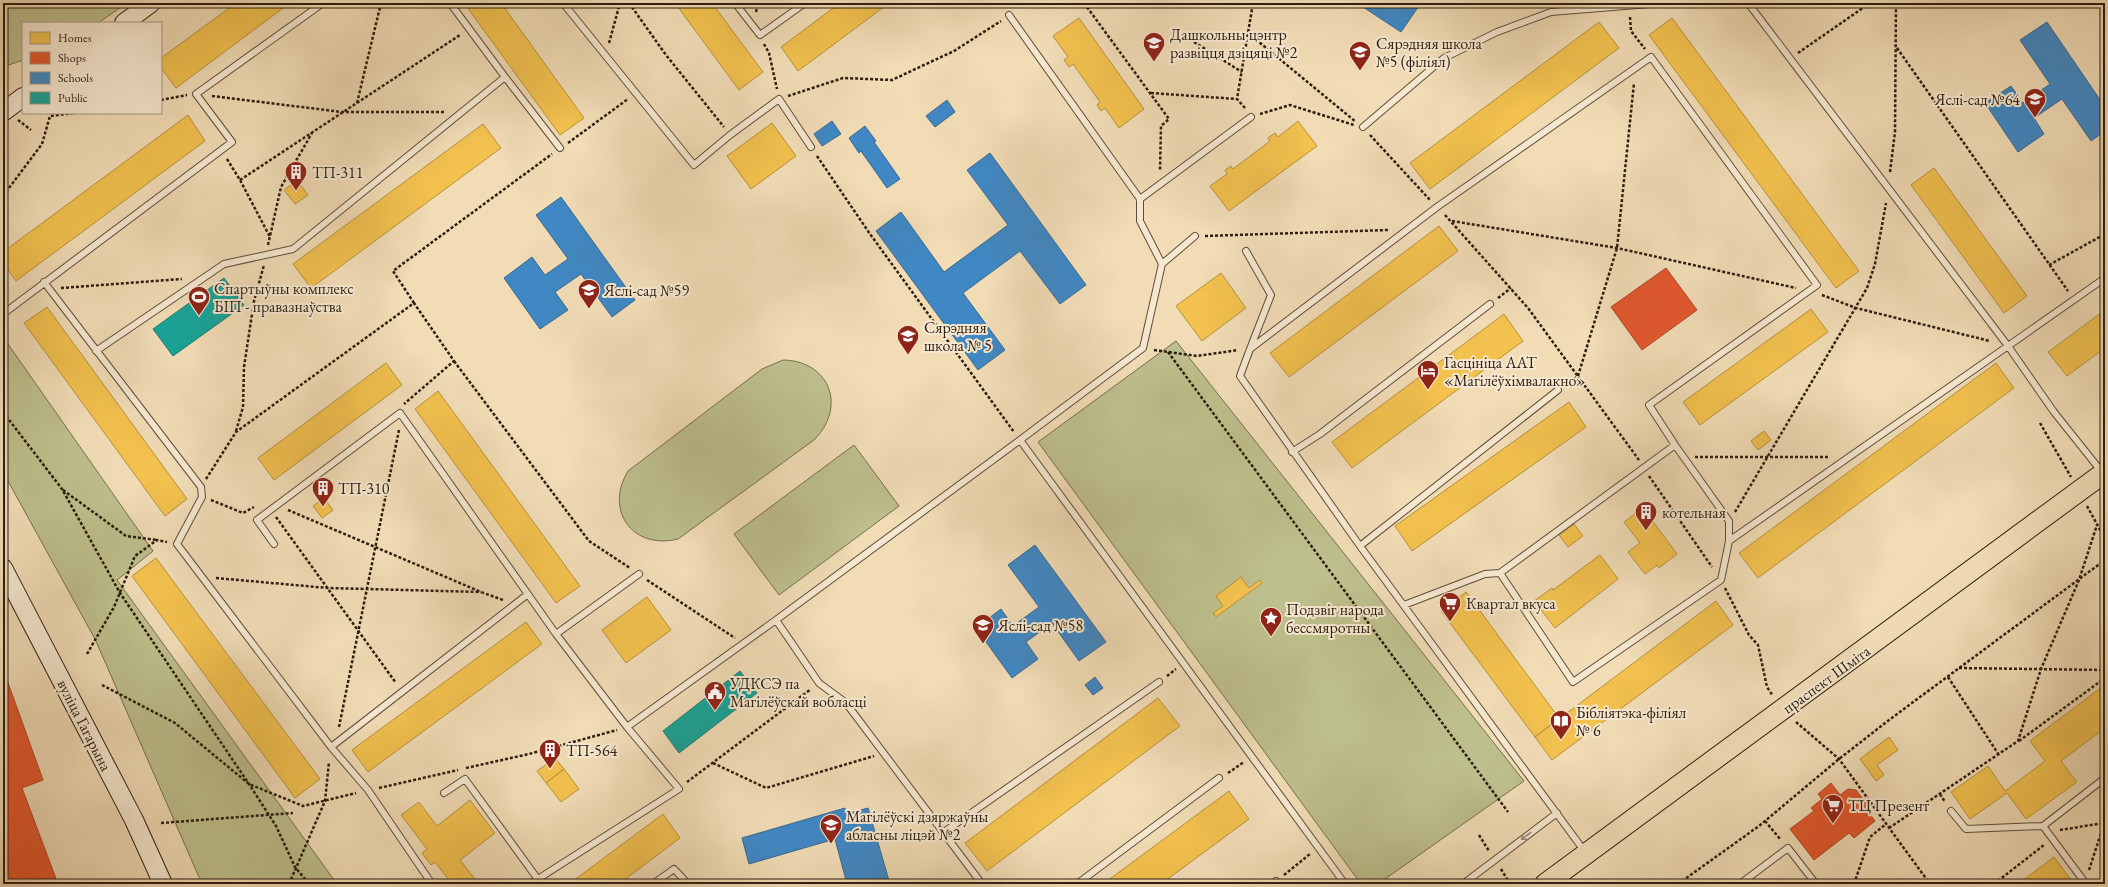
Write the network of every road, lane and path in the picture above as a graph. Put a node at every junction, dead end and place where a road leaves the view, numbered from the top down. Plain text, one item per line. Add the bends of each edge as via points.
1 (151, 3) edge
2 (323, 3) edge
3 (381, 3) edge
4 (450, 3) edge
5 (563, 3) edge
6 (620, 3) edge
7 (630, 3) edge
8 (735, 3) edge
9 (804, 3) edge
10 (1084, 3) edge
11 (1252, 3) edge
12 (1662, 3) edge
13 (1748, 3) edge
14 (1870, 3) edge
15 (1896, 3) edge
16 (1629, 7) junction
17 (1009, 16) joint
18 (125, 22) edge
19 (469, 29) junction
20 (1248, 33) junction
21 (760, 36) junction
22 (1194, 42) dead end
23 (1896, 47) junction
24 (605, 56) junction
25 (1651, 57) junction
26 (1790, 59) junction
27 (1635, 68) junction
28 (1242, 72) junction
29 (505, 77) junction
30 (1151, 93) junction
31 (196, 94) junction
32 (635, 94) junction
33 (22, 98) edge
34 (779, 99) junction
35 (1237, 99) junction
36 (162, 100) edge
37 (357, 103) junction
38 (342, 112) junction
39 (460, 112) junction
40 (66, 114) edge
41 (10, 115) edge
42 (1251, 116) junction
43 (1363, 127) junction
44 (31, 130) dead end
45 (312, 133) junction
46 (730, 135) junction
47 (811, 147) joint
48 (560, 148) junction
49 (221, 151) junction
50 (240, 180) junction
51 (1160, 184) junction
52 (1888, 188) junction
53 (3, 196) edge
54 (1140, 199) junction
55 (1437, 207) junction
56 (1452, 221) junction
57 (1408, 229) junction
58 (2105, 234) edge
59 (1195, 236) joint
60 (270, 237) junction
61 (1617, 248) junction
62 (1246, 251) dead end
63 (266, 255) junction
64 (1162, 264) junction
65 (2049, 265) junction
66 (205, 277) junction
67 (2105, 278) edge
68 (44, 282) junction
69 (48, 288) junction
70 (1511, 288) junction
71 (1809, 290) junction
72 (2074, 300) junction
73 (414, 303) junction
74 (1490, 304) joint
75 (1856, 308) junction
76 (4, 311) edge
77 (2008, 346) junction
78 (1250, 349) junction
79 (96, 351) junction
80 (454, 361) junction
81 (1578, 376) junction
82 (1558, 390) dead end
83 (406, 404) junction
84 (400, 406) dead end
85 (3, 412) edge
86 (400, 413) junction
87 (236, 432) junction
88 (1020, 440) junction
89 (1675, 445) junction
90 (1292, 452) junction
91 (1768, 456) junction
92 (1683, 457) junction
93 (1850, 457) junction
94 (1644, 468) junction
95 (2104, 474) edge
96 (200, 488) junction
97 (62, 489) junction
98 (202, 497) junction
99 (260, 504) dead end
100 (278, 505) junction
101 (271, 510) junction
102 (1729, 521) junction
103 (2098, 525) dead end
104 (158, 540) junction
105 (1730, 541) junction
106 (177, 544) junction
107 (274, 544) dead end
108 (1360, 546) junction
109 (376, 547) junction
110 (2105, 560) edge
111 (3, 568) edge
112 (1500, 573) junction
113 (639, 574) junction
114 (202, 577) junction
115 (1721, 580) junction
116 (2079, 580) junction
117 (328, 588) junction
118 (367, 589) junction
119 (480, 592) junction
120 (120, 593) junction
121 (528, 594) junction
122 (515, 603) junction
123 (1404, 606) junction
124 (776, 620) junction
125 (359, 629) junction
126 (556, 634) junction
127 (744, 643) junction
128 (86, 654) dead end
129 (1184, 664) junction
130 (1959, 668) junction
131 (2041, 669) junction
132 (2105, 670) edge
133 (1948, 676) junction
134 (2105, 678) edge
135 (1159, 682) joint
136 (819, 683) junction
137 (102, 685) dead end
138 (402, 692) junction
139 (1783, 711) junction
140 (627, 727) junction
141 (2018, 741) junction
142 (331, 747) junction
143 (884, 753) junction
144 (1999, 755) junction
145 (1252, 757) junction
146 (1839, 759) junction
147 (713, 763) junction
148 (1219, 778) joint
149 (2105, 778) edge
150 (249, 784) junction
151 (679, 789) junction
152 (444, 793) dead end
153 (303, 806) dead end
154 (1951, 811) dead end
155 (1508, 812) dead end
156 (1557, 813) junction
157 (293, 814) dead end
158 (270, 816) junction
159 (1765, 821) junction
160 (2105, 822) edge
161 (161, 823) dead end
162 (1886, 824) junction
163 (2043, 826) junction
164 (1889, 828) junction
165 (944, 832) junction
166 (2048, 832) junction
167 (2052, 839) junction
168 (1318, 848) junction
169 (1788, 848) junction
170 (1586, 853) junction
171 (295, 867) junction
172 (537, 878) junction
173 (1274, 883) edge
174 (2085, 883) edge
175 (163, 884) edge
176 (289, 884) edge
177 (309, 884) edge
178 (432, 884) edge
179 (530, 884) edge
180 (653, 884) edge
181 (688, 884) edge
182 (982, 884) edge
183 (1077, 884) edge
184 (1345, 884) edge
185 (1463, 884) edge
186 (1545, 884) edge
187 (1678, 884) edge
188 (1740, 884) edge
189 (1816, 884) edge
190 (1854, 884) edge
191 (1930, 884) edge
192 (1994, 884) edge

1 - 18 main road
2 - 31 lane
3 - 37 path
4 - 19 lane
5 - 24 lane
6 - 24 path
7 - 46 path via 666,55
8 - 21 lane
9 - 21 lane
10 - 30 path
11 - 20 path
12 - 16 lane
13 - 26 lane
14 - 26 path
15 - 23 path
16 - 25 path via 1631,31
16 - 43 lane via 1551,12 1497,32 1444,58
17 - 34 path via 954,51 892,80 843,78
17 - 54 lane
19 - 29 lane
19 - 37 path
20 - 28 path
20 - 43 path
21 - 34 path via 769,53
22 - 28 path
23 - 52 path via 1896,132
23 - 65 path
24 - 32 lane
25 - 27 lane
25 - 71 lane via 1817,285
26 - 52 lane
27 - 55 lane
27 - 61 path
28 - 35 path
29 - 39 lane
29 - 48 lane
30 - 35 path
30 - 51 path via 1169,119 1161,126
31 - 36 path
31 - 38 path
31 - 49 lane via 232,142
32 - 46 lane via 694,166
32 - 48 path
33 - 41 main road
34 - 46 lane
34 - 47 lane
35 - 42 path
37 - 38 path
38 - 39 path
38 - 45 path
39 - 63 lane via 293,249
40 - 53 path via 50,116 42,144
41 - 44 path
42 - 43 path via 1290,105
42 - 51 lane
43 - 55 path
45 - 50 path
45 - 60 path via 281,187
47 - 88 path via 870,234
48 - 73 path via 393,271
49 - 50 path
49 - 68 lane
50 - 60 path
51 - 54 lane
52 - 75 path via 1875,264 1867,288
52 - 77 lane
54 - 64 lane via 1140,221
55 - 56 path
55 - 57 lane
56 - 61 path
56 - 70 path
57 - 59 path
57 - 78 lane
58 - 65 path
59 - 64 lane
60 - 63 path
61 - 71 path
61 - 81 path
62 - 78 lane via 1271,295
63 - 66 lane via 224,264
63 - 87 path via 254,301 244,367 243,407
64 - 88 lane via 1143,348
65 - 72 path
66 - 69 path
66 - 79 lane
67 - 72 lane
68 - 69 lane
68 - 76 lane
69 - 79 lane
70 - 74 path
70 - 81 path
71 - 75 path
71 - 89 lane via 1649,405
72 - 77 lane
73 - 80 path
73 - 87 path
74 - 90 lane via 1320,434
75 - 77 path
75 - 91 path
77 - 93 lane
77 - 95 lane via 2054,412
78 - 90 lane via 1240,376
78 - 155 path via 1198,356 1168,352
79 - 96 lane
80 - 83 path
80 - 113 path via 589,541
81 - 94 path
82 - 108 lane
83 - 84 path
83 - 86 path
85 - 97 path
86 - 100 lane
86 - 109 path via 399,433
86 - 121 lane
87 - 96 path
88 - 124 lane
88 - 129 lane
89 - 92 lane
89 - 94 lane
90 - 108 lane
91 - 92 path
91 - 93 path
91 - 102 path
92 - 102 lane
93 - 105 lane
94 - 112 lane
94 - 115 path
95 - 139 main road, праспект Шміта
96 - 98 lane
97 - 104 path via 126,536
97 - 120 path
98 - 99 path via 243,513
98 - 106 lane
100 - 101 lane
100 - 109 path
101 - 107 lane via 257,520
101 - 117 path
102 - 105 lane
103 - 116 path
104 - 106 path
104 - 120 path via 135,556
105 - 115 lane
106 - 114 lane
108 - 123 lane
109 - 118 path
109 - 119 path
110 - 116 path
111 - 175 main road, вуліца Гагарына via 134,820
112 - 115 lane via 1574,682
112 - 123 lane via 1485,574
113 - 126 lane
113 - 127 path
114 - 117 path
114 - 142 lane
115 - 139 path via 1749,635 1758,645 1767,687
116 - 130 path
116 - 131 path
117 - 118 path
117 - 125 path
118 - 119 path
118 - 125 path
119 - 122 path
120 - 128 path
120 - 150 path
121 - 122 lane
121 - 126 lane
122 - 138 lane
123 - 156 lane
124 - 127 lane
124 - 136 lane
125 - 138 path
125 - 142 path via 340,725
126 - 140 lane
127 - 140 lane
129 - 135 path
129 - 145 lane
130 - 131 path
130 - 133 path
131 - 132 path
131 - 141 path
133 - 144 path
133 - 146 path
134 - 141 path
135 - 165 lane
136 - 143 lane via 846,703
136 - 147 path
137 - 150 path via 175,723
138 - 142 lane
139 - 146 path
139 - 170 main road, праспект Шміта
140 - 151 lane
141 - 144 path
142 - 171 path via 325,801
142 - 178 lane via 368,790
143 - 147 path via 766,788
143 - 165 lane
144 - 164 path
145 - 148 path
145 - 168 lane
146 - 159 path
146 - 162 path
147 - 151 path
148 - 183 lane
149 - 163 lane
150 - 153 path
150 - 158 path
151 - 172 lane
152 - 172 lane via 465,779
154 - 163 lane via 1966,829
156 - 170 lane
156 -> 185 lane
157 - 158 path
158 - 161 path
158 - 171 path
159 - 169 path
159 - 187 path
160 - 166 path
160 - 174 path
162 - 164 path
162 - 190 path via 1870,837
163 - 166 lane
164 - 191 path
165 - 182 lane
166 - 167 lane
167 - 174 lane
167 - 192 path
168 - 173 path
168 - 184 lane
169 - 188 lane
169 - 189 lane
170 - 186 main road, праспект Шміта
171 - 176 path
171 - 177 path
172 - 179 lane
180 - 181 lane via 674,869

